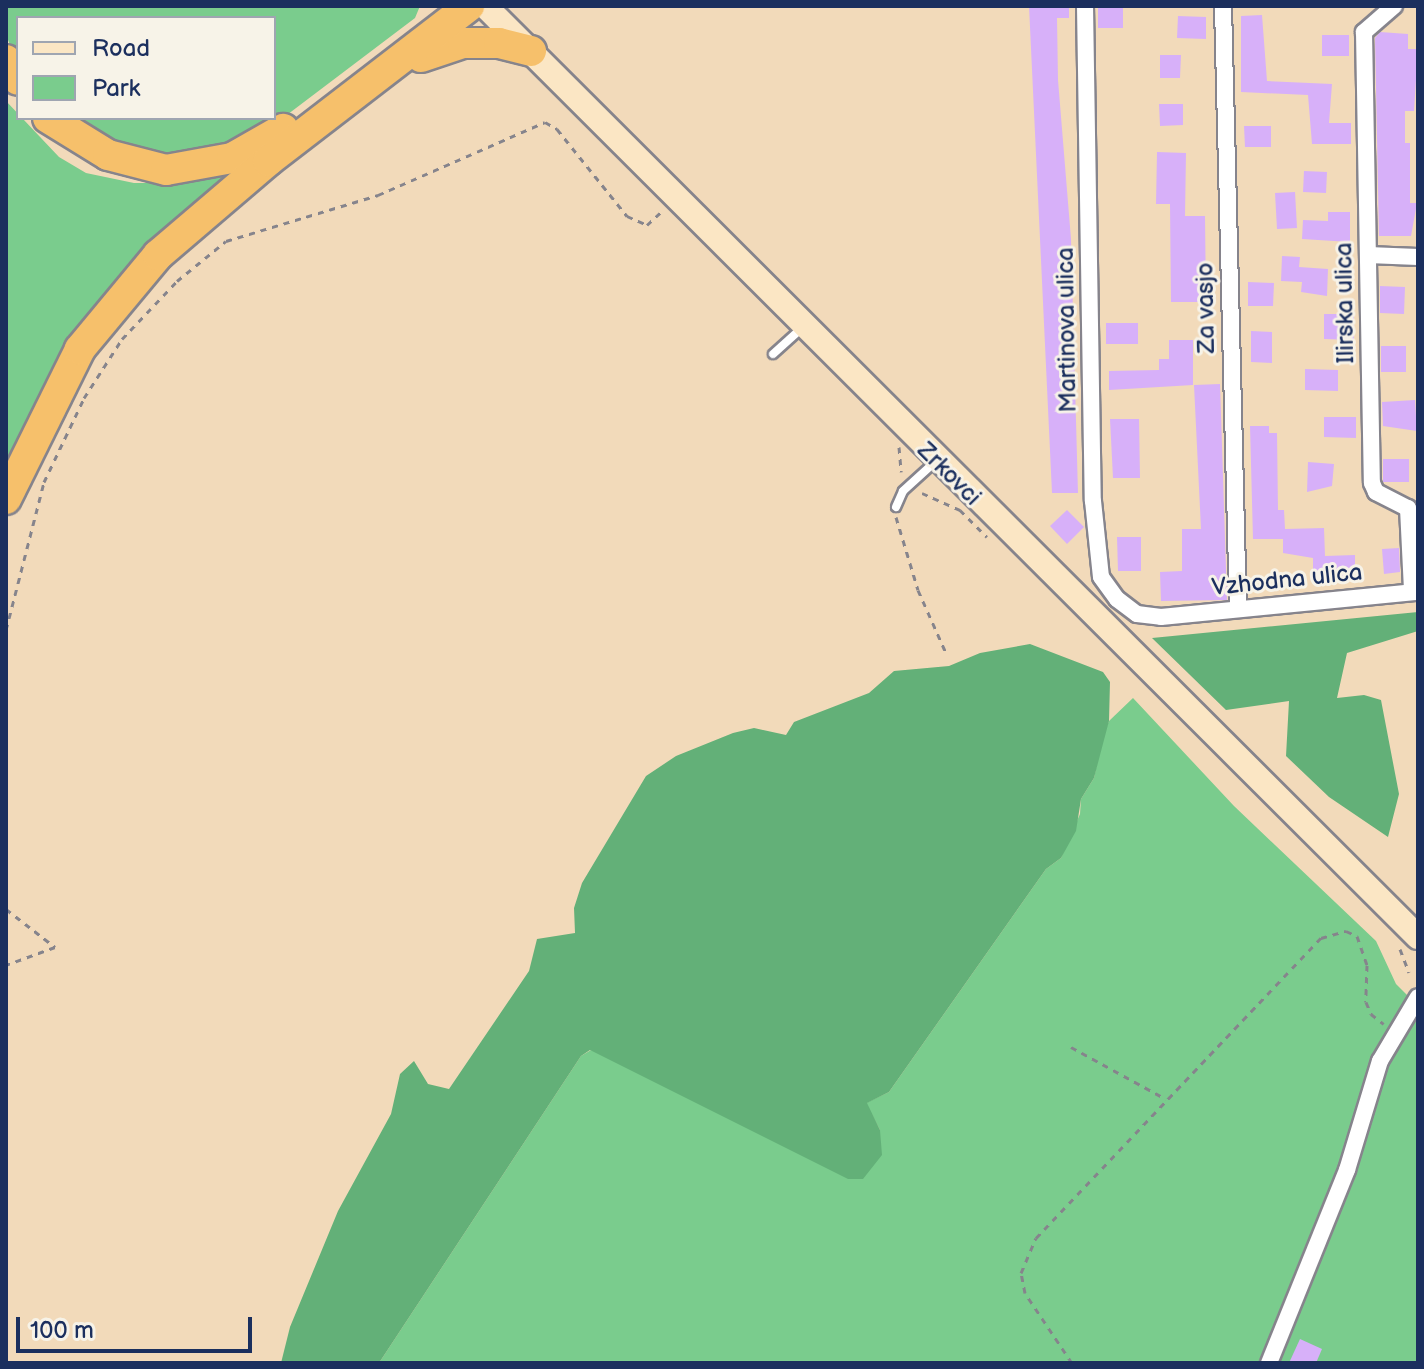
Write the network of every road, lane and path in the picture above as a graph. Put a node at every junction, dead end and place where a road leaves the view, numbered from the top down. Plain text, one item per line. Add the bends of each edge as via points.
1 (452, 6) edge
2 (469, 6) edge
3 (485, 6) edge
4 (1085, 6) edge
5 (1223, 6) edge
6 (1394, 6) edge
7 (531, 51) junction
8 (407, 57) junction
9 (51, 120) edge
10 (676, 196) junction
11 (1368, 255) junction
12 (1418, 257) edge
13 (805, 325) junction
14 (773, 354) dead end
15 (936, 461) junction
16 (6, 499) edge
17 (896, 507) joint
18 (1415, 592) edge
19 (1238, 609) junction
20 (1161, 617) joint
21 (6, 630) edge
22 (947, 655) dead end
23 (6, 909) edge
24 (1418, 937) edge
25 (6, 965) edge
26 (1418, 997) edge
27 (1394, 1031) junction
28 (1071, 1047) dead end
29 (1166, 1099) junction
30 (1072, 1363) edge
31 (1269, 1363) edge

1 - 9 highway via 431,13 295,120 232,158 166,170 138,165 80,142
2 - 8 highway
3 - 7 street, Zrkovci
4 - 20 street, Martinova ulica via 1097,555 1101,577 1117,599 1137,614
5 - 19 street, Za vasjo
6 - 11 street, Ilirska ulica via 1364,32
7 - 8 highway via 499,43 463,43 429,57
7 - 10 street, Zrkovci
8 - 16 highway via 268,161 158,255 80,349
10 - 13 street, Zrkovci
10 - 21 path via 647,225 638,224 557,129 545,122 378,195 226,241 177,281 122,339 84,398 44,482
11 - 12 street
11 - 18 street, Ilirska ulica via 1372,483 1376,492 1408,508
13 - 14 lane
13 - 15 street, Zrkovci
15 - 17 lane via 903,491
15 - 24 street, Zrkovci
17 - 22 path via 896,524 918,590
18 - 19 street, Vzhodna ulica
19 - 20 street, Vzhodna ulica
23 - 25 path via 55,947
26 - 27 street
27 - 29 path via 1371,1014 1367,965 1357,936 1335,932 1310,949
27 - 31 street via 1366,1095 1332,1212
28 - 29 path
29 - 30 path via 1026,1255 1021,1273 1025,1293

